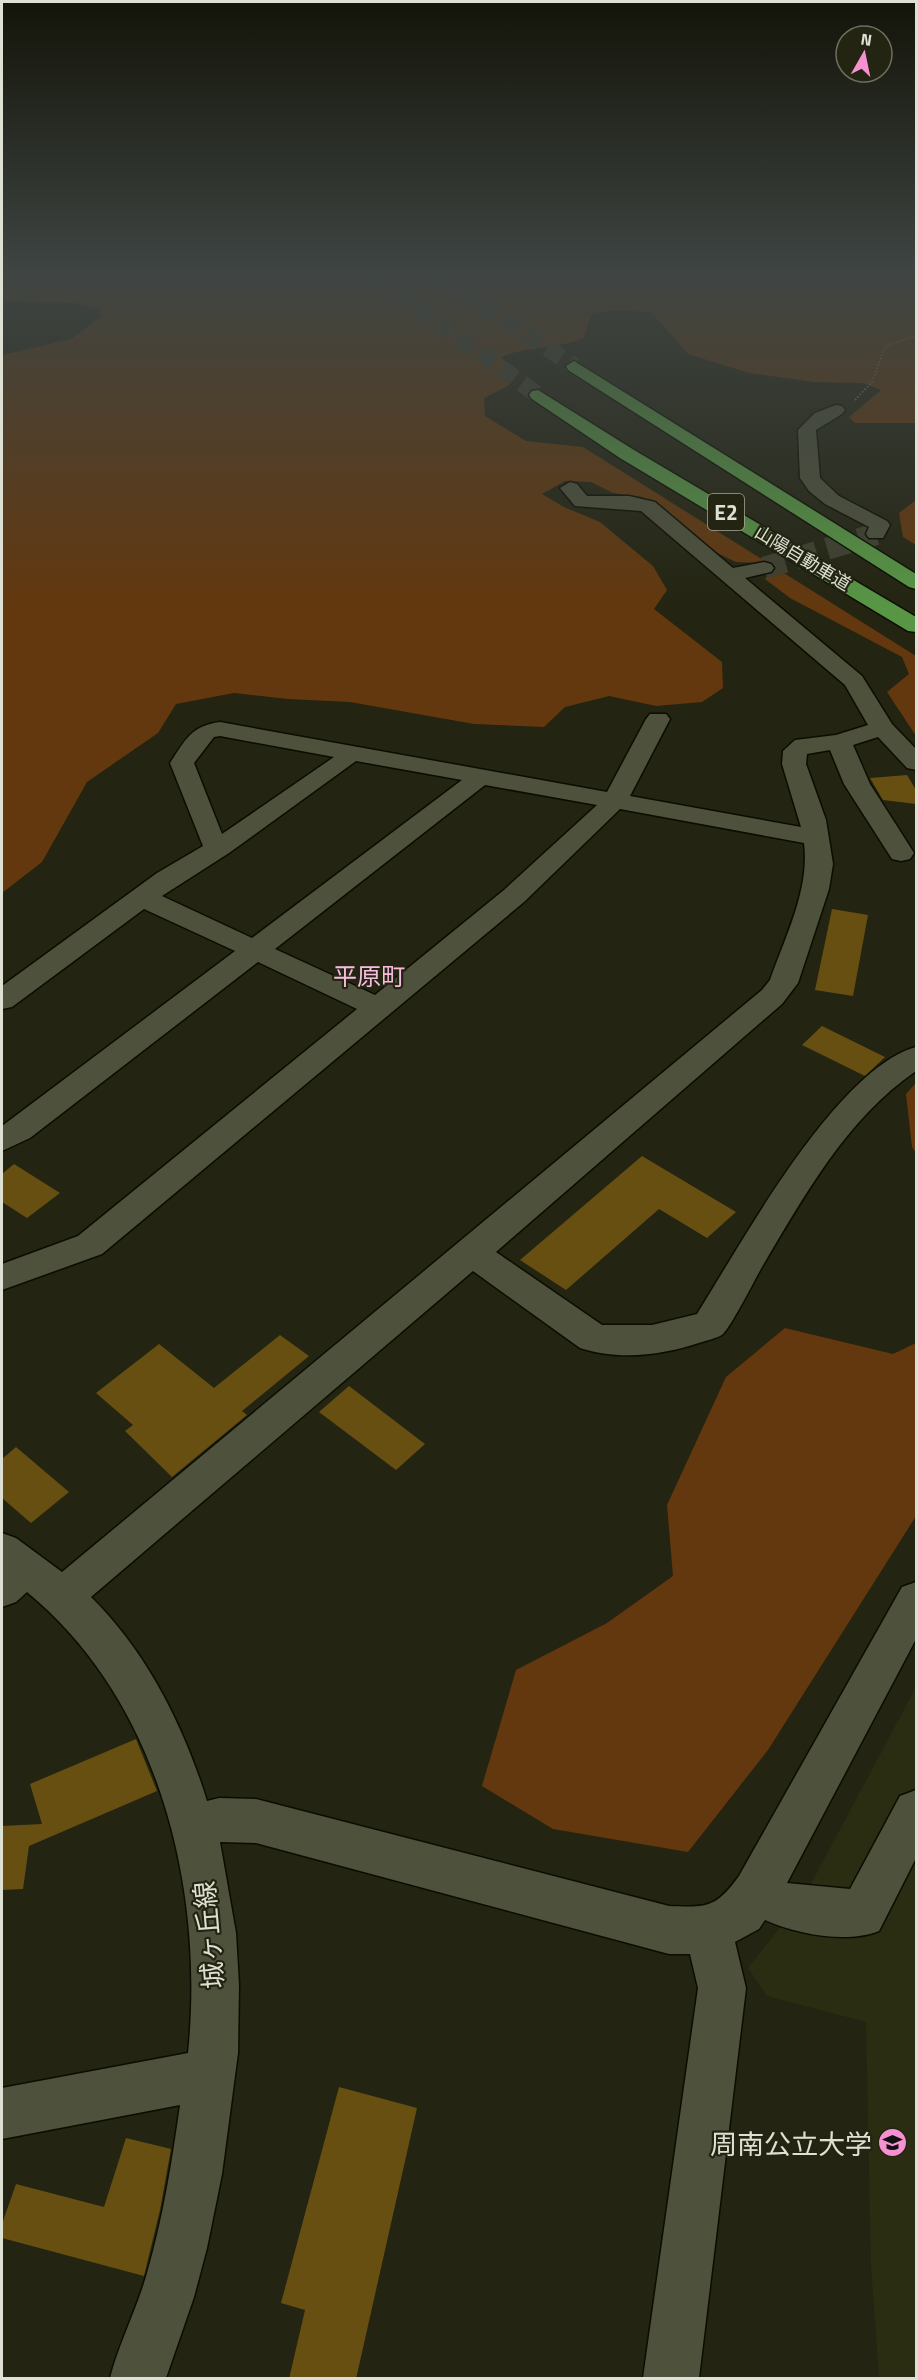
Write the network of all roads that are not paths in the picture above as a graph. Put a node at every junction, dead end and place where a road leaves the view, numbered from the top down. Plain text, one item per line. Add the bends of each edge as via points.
1 (607, 387) edge
2 (538, 395) tunnel mouth
3 (836, 410) road end
4 (570, 488) dead end
5 (876, 534) dead end
6 (764, 567) tunnel mouth
7 (729, 575) junction
8 (916, 583) edge
9 (916, 626) edge
10 (658, 719) dead end
11 (882, 728) junction
12 (839, 742) junction
13 (349, 753) junction
14 (916, 764) edge
15 (478, 776) junction
16 (614, 801) junction
17 (814, 837) junction
18 (220, 847) junction
19 (901, 853) dead end
20 (144, 898) junction
21 (256, 950) junction
22 (2, 1000) edge
23 (377, 1007) junction
24 (916, 1058) edge
25 (2, 1140) edge
26 (472, 1253) junction
27 (2, 1277) edge
28 (10, 1568) edge
29 (62, 1597) junction
30 (916, 1600) edge
31 (916, 1812) edge
32 (195, 1827) junction
33 (756, 1893) junction
34 (709, 1931) junction
35 (210, 2074) junction
36 (2, 2113) edge
37 (138, 2379) edge
38 (671, 2379) edge

1 - 8 highway, 山陽自動車道 / E2
2 - 9 highway, 山陽自動車道 / E2 via 627,454
3 - 5 street via 819,417 804,433 810,478 822,494 880,525
4 - 7 street via 582,502 648,506
6 - 7 street
7 - 11 street via 854,681
10 - 16 street
11 - 12 street
11 - 14 street
12 - 17 street via 804,745 795,751 794,764 813,820
12 - 19 street via 857,784
13 - 15 street
13 - 18 street
13 - 18 street via 220,729 206,730 182,763 211,840
15 - 16 street
15 - 21 street via 474,783
16 - 17 street
16 - 23 street via 514,896
17 - 26 street via 820,864 815,889 784,983
18 - 20 street
20 - 21 street
20 - 22 street
21 - 23 street
21 - 25 street
23 - 27 street via 90,1245
24 - 26 street via 863,1096 795,1184 710,1324 696,1332 611,1342 592,1338
26 - 29 street
28 - 29 street, 城ヶ丘線
29 - 32 street, 城ヶ丘線 via 106,1644 142,1702 164,1745
30 - 33 street
31 - 33 street via 862,1914 791,1908
32 - 34 street via 219,1820 256,1821 669,1930
32 - 35 street, 城ヶ丘線 via 213,1948 214,2037
33 - 34 street via 742,1912
34 - 38 street via 722,1988
35 - 36 street
35 - 37 street, 城ヶ丘線 via 198,2169 167,2295

